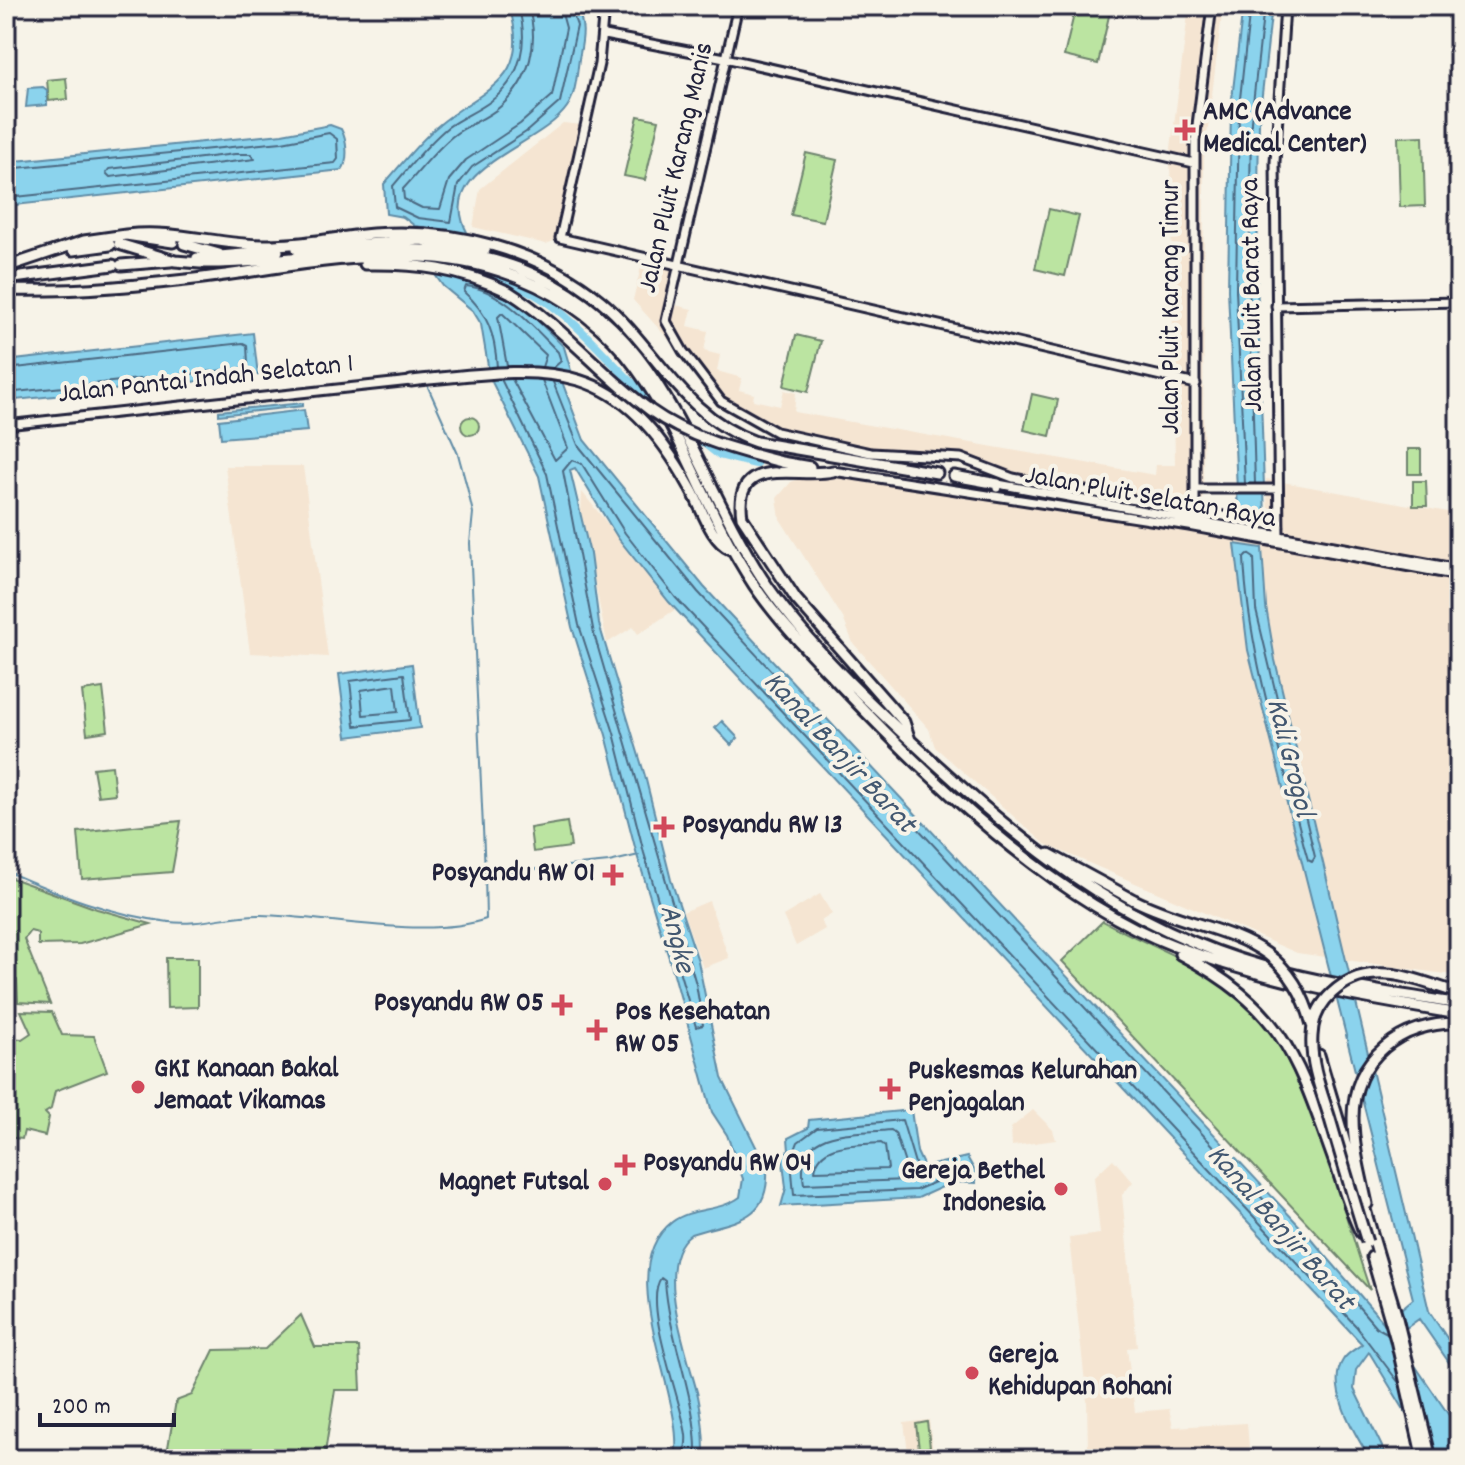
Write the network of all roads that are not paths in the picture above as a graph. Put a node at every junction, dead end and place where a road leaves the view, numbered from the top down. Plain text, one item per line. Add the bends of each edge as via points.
1 (604, 6) edge
2 (738, 6) edge
3 (1212, 6) edge
4 (1285, 6) edge
5 (604, 35) junction
6 (725, 58) junction
7 (1194, 163) junction
8 (126, 235) junction
9 (173, 242) dead end
10 (184, 244) dead end
11 (418, 244) junction
12 (475, 245) junction
13 (45, 255) junction
14 (226, 256) junction
15 (399, 260) junction
16 (175, 261) junction
17 (6, 267) edge
18 (678, 267) junction
19 (519, 273) junction
20 (6, 279) edge
21 (6, 293) edge
22 (1459, 302) edge
23 (1276, 306) junction
24 (411, 381) joint
25 (1196, 384) junction
26 (668, 396) junction
27 (6, 425) edge
28 (833, 471) junction
29 (937, 473) dead end
30 (954, 476) dead end
31 (997, 489) junction
32 (1196, 489) junction
33 (1278, 489) junction
34 (1195, 516) junction
35 (1232, 525) junction
36 (1279, 531) junction
37 (1263, 532) junction
38 (732, 550) junction
39 (764, 555) junction
40 (1384, 559) junction
41 (1459, 569) edge
42 (1459, 576) edge
43 (837, 667) junction
44 (910, 740) junction
45 (996, 820) junction
46 (1161, 941) junction
47 (1459, 993) edge
48 (1459, 1004) edge
49 (1459, 1014) edge
50 (1459, 1023) edge
51 (1367, 1242) junction
52 (1384, 1272) junction
53 (1423, 1459) edge
54 (1431, 1459) edge

1 - 5 street
2 - 6 street, Jalan Pluit Karang Manis
3 - 7 street, Jalan Pluit Karang Timur
4 - 23 street, Jalan Pluit Barat Raya via 1276,129
5 - 6 street
5 - 18 street via 560,238
6 - 7 street
6 - 18 street, Jalan Pluit Karang Manis
7 - 25 street, Jalan Pluit Karang Timur
8 - 9 highway
8 - 12 highway via 163,232 264,245 407,232
8 - 13 highway via 84,241
10 - 14 highway
11 - 12 highway
11 - 14 highway
11 - 16 highway via 212,264
11 - 19 highway via 470,254
12 - 26 highway via 553,275 601,308 647,358
12 - 29 highway via 535,260 598,299 697,408 736,435
13 - 16 highway via 114,245
13 - 17 highway
14 - 16 highway
15 - 19 highway via 447,259
15 - 21 highway via 340,261 110,289
15 - 28 highway, bridge via 480,278 509,292 563,331 660,416 705,440
16 - 20 highway
18 - 25 street
18 - 34 street, Jalan Pluit Karang Manis via 666,326 721,401 776,432 871,453 950,456 1004,476
19 - 26 highway via 574,298 614,331
19 - 38 highway via 584,316 643,374
22 - 23 street
23 - 33 street, Jalan Pluit Barat Raya
24 - 27 street, Jalan Pantai Indah Selatan 1
24 - 38 highway via 535,370 578,378 610,393 646,421 718,538
25 - 32 street, Jalan Pluit Karang Timur
26 - 43 highway via 739,541 764,581
28 - 31 street, Jalan Pluit Selatan Raya
28 - 39 highway via 771,471 751,482 741,503 742,517
30 - 31 highway
31 - 34 street, Jalan Pluit Selatan Raya
31 - 35 street, Jalan Pluit Selatan Raya
32 - 33 street
32 - 34 street, Jalan Pluit Karang Timur
33 - 36 street, Jalan Pluit Barat Raya
34 - 35 street, Jalan Pluit Selatan Raya
35 - 37 street, Jalan Pluit Selatan Raya
36 - 37 street, Jalan Pluit Selatan Raya
36 - 40 street, Jalan Pluit Selatan Raya
37 - 40 street, Jalan Pluit Selatan Raya
38 - 46 highway via 790,630 943,787 1036,865
39 - 43 highway via 836,657
39 - 44 highway via 814,621 904,722
40 - 41 street, Jalan Pluit Selatan Raya
40 - 42 street, Jalan Pluit Selatan Raya
43 - 44 highway
44 - 45 highway
45 - 48 highway, bridge via 1108,900 1191,942 1353,988
45 - 52 highway, bridge via 1134,900 1257,945 1289,972 1306,1003 1326,1087
46 - 49 highway, bridge via 1263,977
46 - 51 highway, bridge via 1248,997 1288,1043
47 - 51 highway, bridge via 1374,974 1335,989 1316,1019 1311,1039 1320,1087
50 - 52 highway via 1428,1024 1395,1038 1376,1054 1357,1089 1353,1126
51 - 53 highway
52 - 54 highway

